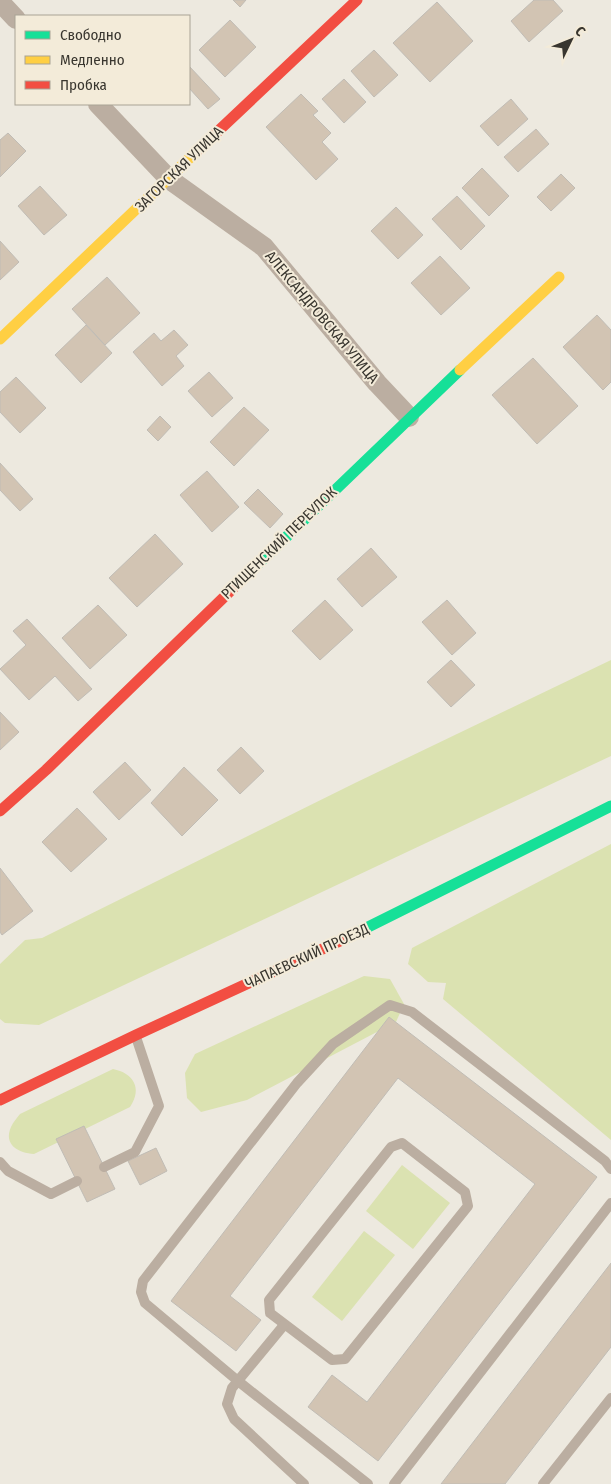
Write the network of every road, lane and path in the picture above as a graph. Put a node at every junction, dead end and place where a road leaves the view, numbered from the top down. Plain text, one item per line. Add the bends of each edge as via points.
1 (357, 0) edge
2 (0, 2) edge
3 (15, 17) edge
4 (99, 105) edge
5 (169, 179) junction
6 (559, 277) dead end
7 (0, 339) edge
8 (409, 417) junction
9 (611, 806) edge
10 (0, 811) edge
11 (136, 1035) junction
12 (0, 1100) edge
13 (0, 1162) edge
14 (104, 1167) dead end
15 (611, 1169) edge
16 (77, 1181) dead end
17 (611, 1203) edge
18 (284, 1325) junction
19 (238, 1381) junction
20 (611, 1398) edge
21 (304, 1484) edge
22 (368, 1484) edge
23 (394, 1484) edge
24 (543, 1484) edge

1 - 5 street, ЗАГОРСКАЯ УЛИЦА
2 - 3 street
4 - 5 street, АЛЕКСАНДРОВСКАЯ УЛИЦА
5 - 7 street, ЗАГОРСКАЯ УЛИЦА
5 - 8 street, АЛЕКСАНДРОВСКАЯ УЛИЦА via 264,247
6 - 8 street, РТИЩЕНСКИЙ ПЕРЕУЛОК
8 - 10 street, РТИЩЕНСКИЙ ПЕРЕУЛОК
9 - 11 street, ЧАПАЕВСКИЙ ПРОЕЗД via 326,948
11 - 12 street, ЧАПАЕВСКИЙ ПРОЕЗД
11 - 14 lane via 159,1106 135,1152
13 - 16 lane via 8,1171 51,1194
15 - 19 lane via 605,1161 412,1012 390,1005 333,1044 297,1082 143,1281 140,1292 145,1303
17 - 23 lane
18 - 18 lane via 270,1313 270,1300 391,1147 402,1143 465,1192 468,1206 346,1359 332,1360
18 - 19 lane
19 - 21 lane via 227,1404 234,1419
19 - 22 lane
20 - 24 lane

